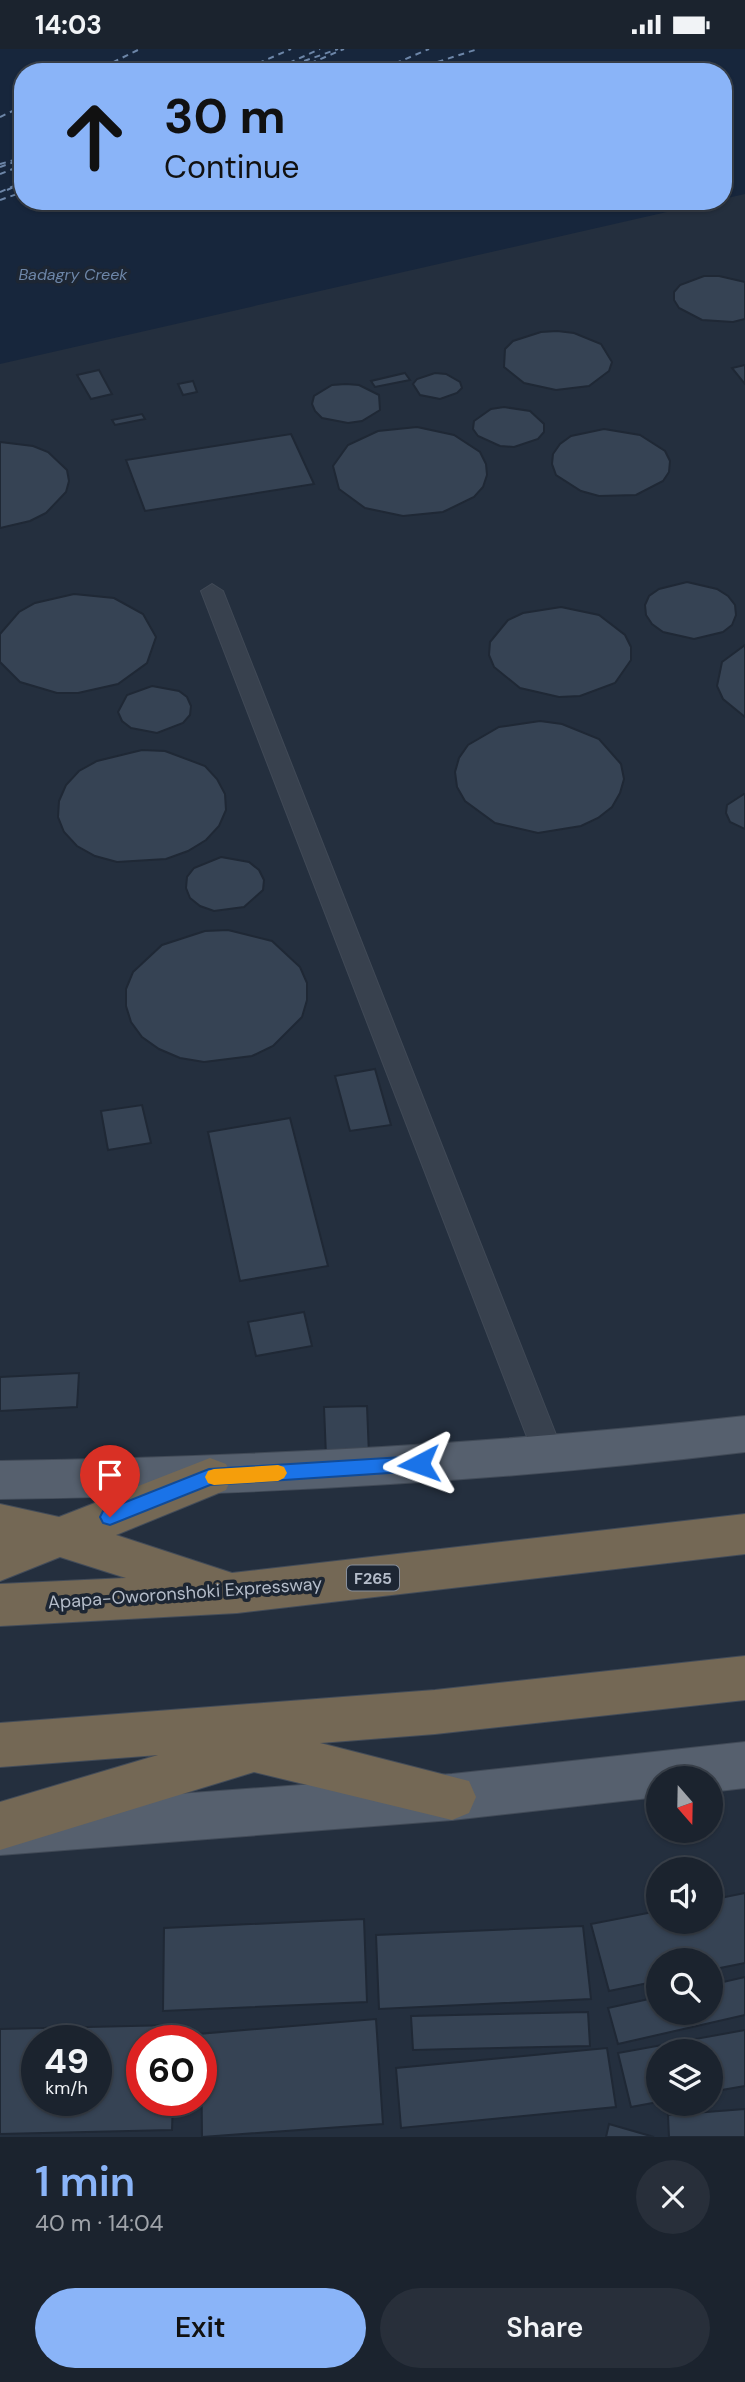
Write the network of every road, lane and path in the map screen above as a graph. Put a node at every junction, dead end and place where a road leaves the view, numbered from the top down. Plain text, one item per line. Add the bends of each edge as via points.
1 (212, 591) dead end
2 (745, 1434) edge
3 (550, 1455) junction
4 (209, 1477) junction
5 (0, 1480) edge
6 (0, 1524) edge
7 (745, 1534) edge
8 (60, 1537) junction
9 (0, 1562) edge
10 (236, 1593) junction
11 (0, 1605) edge
12 (745, 1678) edge
13 (435, 1711) junction
14 (8, 1745) edge
15 (252, 1749) junction
16 (745, 1765) edge
17 (452, 1797) junction
18 (0, 1828) edge

1 - 3 lane
2 - 3 main road
3 - 4 main road
4 - 5 main road
4 - 8 highway
6 - 8 highway
7 - 10 highway, Apapa-Oworonshoki Expressway / F265
8 - 9 highway
8 - 10 highway
10 - 11 highway, Apapa-Oworonshoki Expressway / F265
12 - 13 highway
13 - 14 highway
13 - 15 highway
14 - 15 highway
15 - 17 highway
15 - 18 highway
16 - 17 main road
17 - 18 main road

